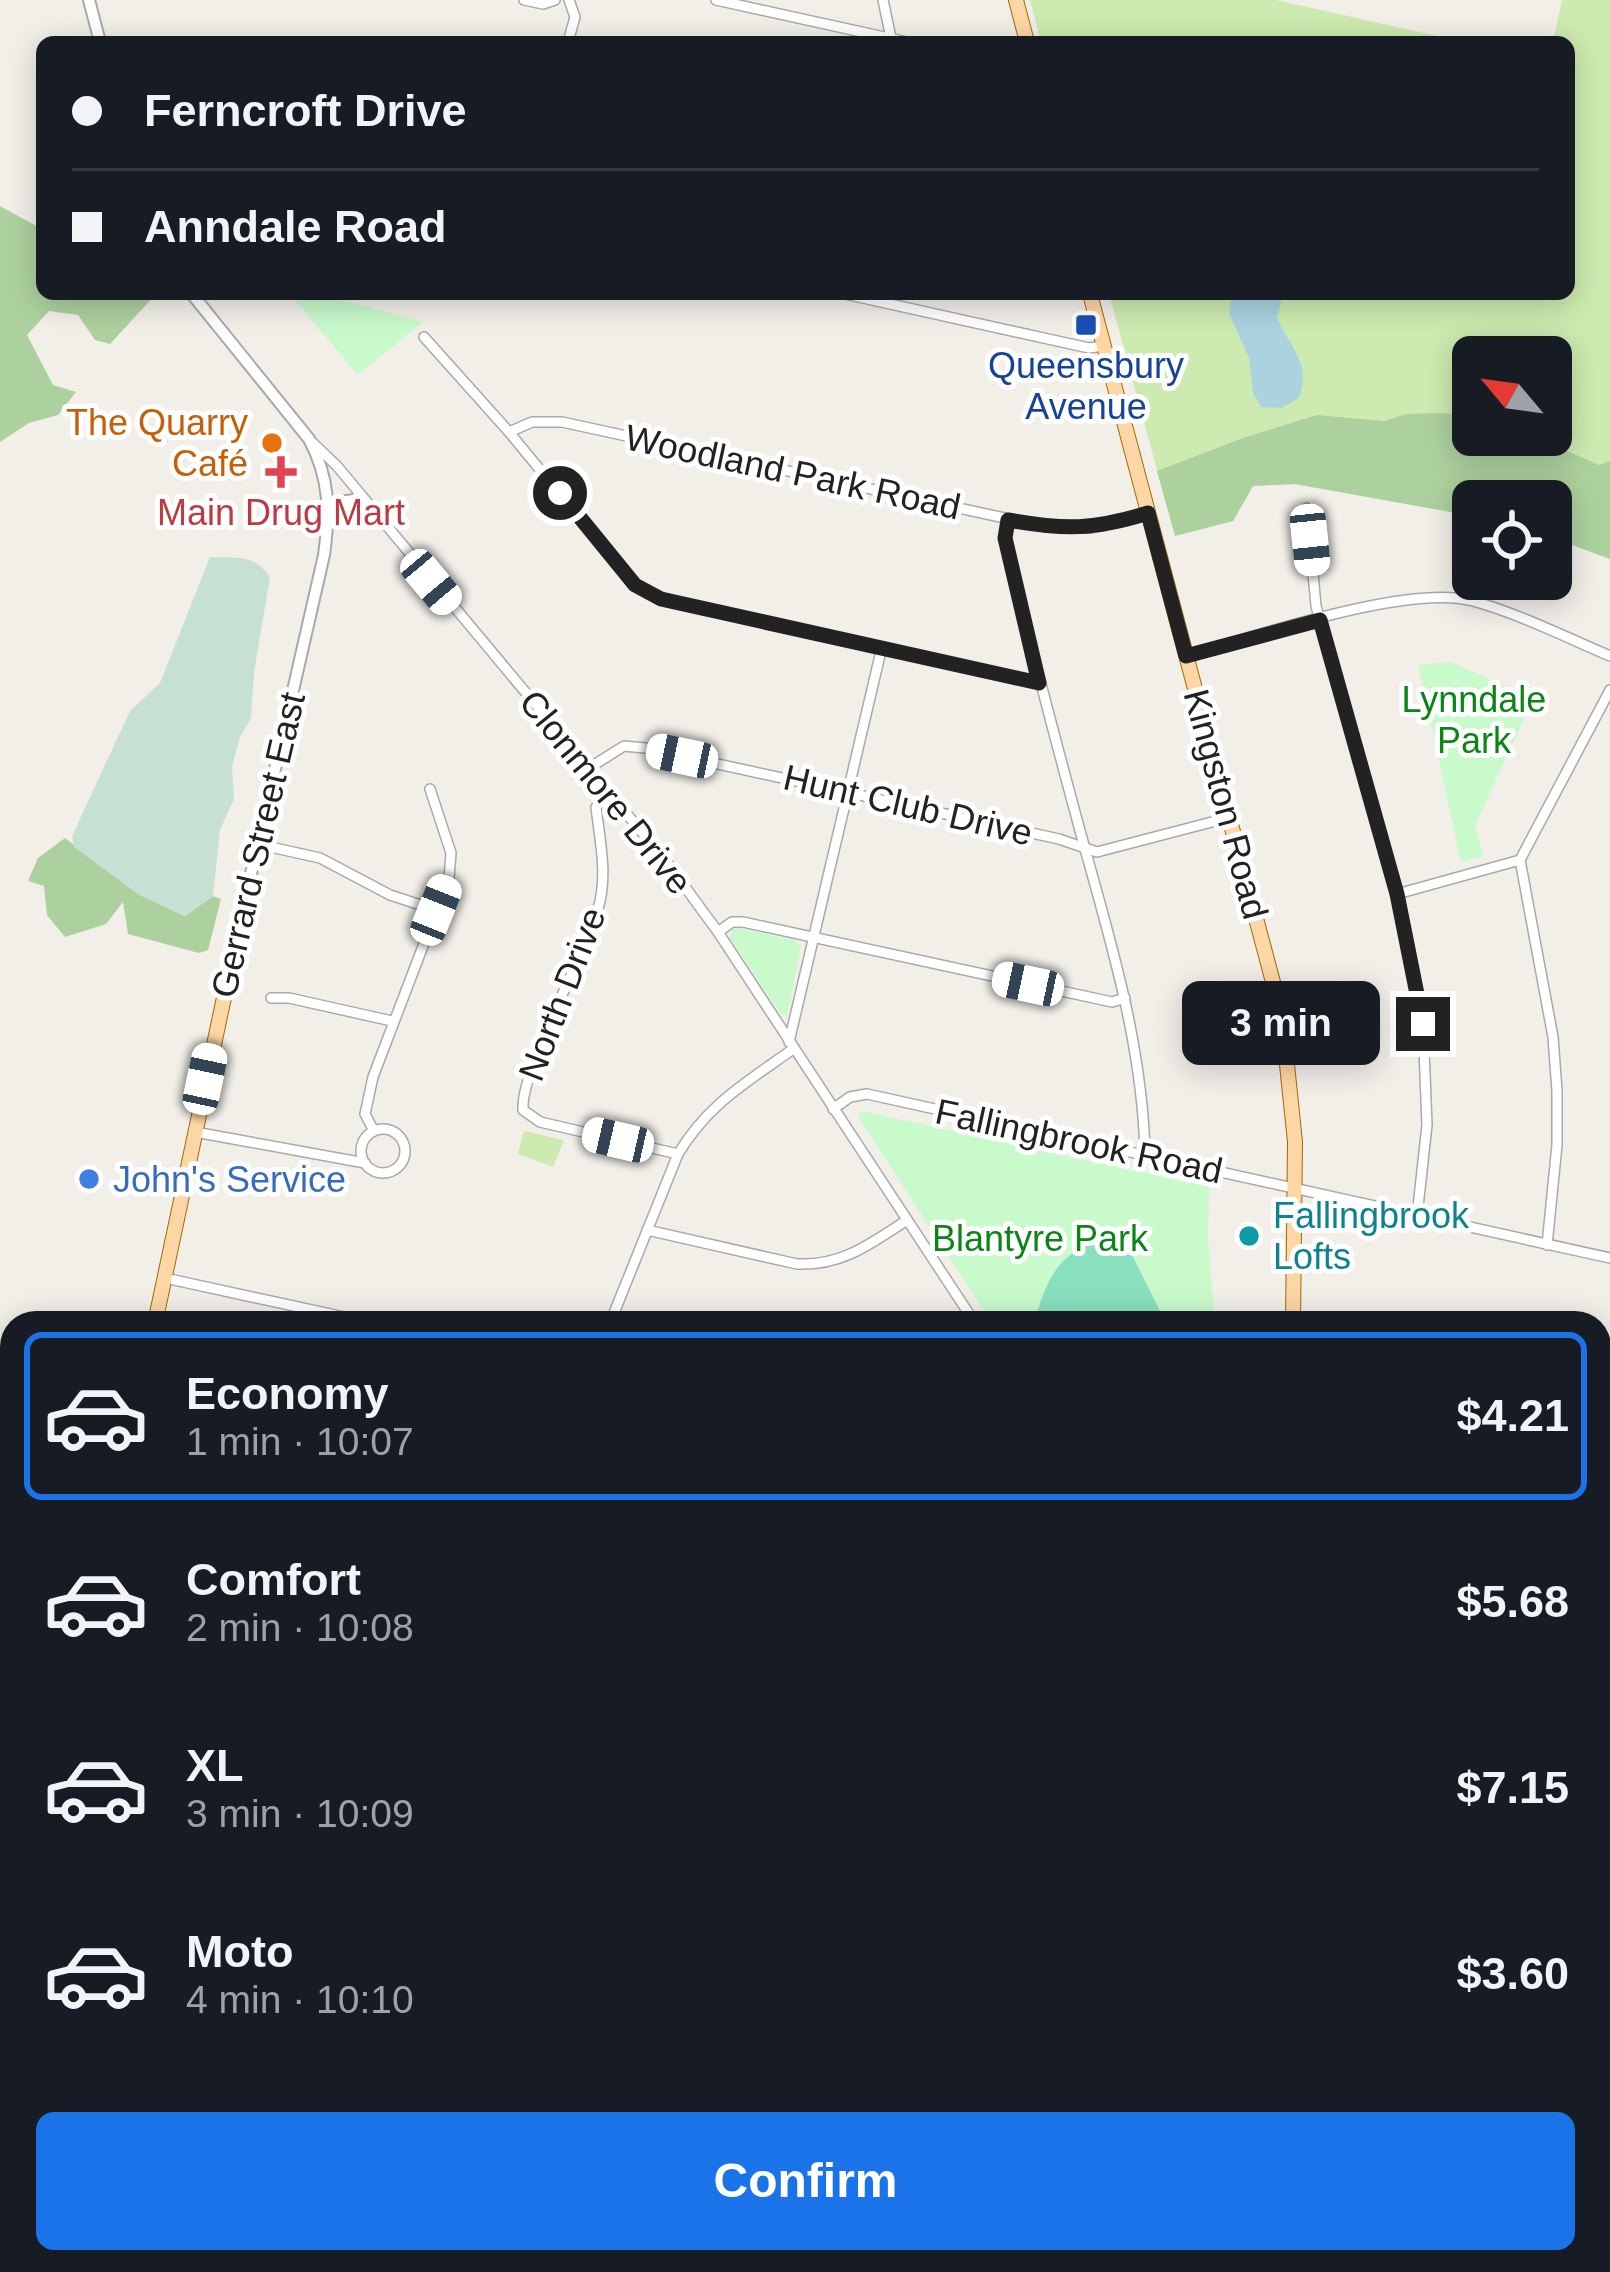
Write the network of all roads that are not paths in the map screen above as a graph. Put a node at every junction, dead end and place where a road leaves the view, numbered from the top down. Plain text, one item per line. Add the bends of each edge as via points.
1 (89, 0) edge
2 (524, 0) edge
3 (555, 0) edge
4 (569, 0) edge
5 (716, 0) edge
6 (883, 0) edge
7 (1016, 0) edge
8 (758, 4) edge
9 (98, 36) edge
10 (570, 36) edge
11 (883, 36) edge
12 (891, 36) edge
13 (1025, 36) edge
14 (197, 300) edge
15 (872, 300) edge
16 (1092, 300) edge
17 (424, 337) dead end
18 (1103, 346) junction
19 (509, 432) junction
20 (309, 439) junction
21 (363, 499) junction
22 (329, 502) junction
23 (1307, 508) dead end
24 (1148, 513) junction
25 (1008, 520) junction
26 (1320, 620) junction
27 (881, 651) junction
28 (1186, 656) junction
29 (1610, 656) edge
30 (1039, 683) junction
31 (1610, 690) edge
32 (589, 768) junction
33 (430, 789) dead end
34 (846, 791) junction
35 (610, 792) junction
36 (1231, 817) junction
37 (257, 844) junction
38 (1085, 848) junction
39 (1520, 860) junction
40 (1397, 894) junction
41 (436, 910) junction
42 (240, 922) joint
43 (718, 932) junction
44 (816, 939) junction
45 (271, 998) dead end
46 (1126, 998) junction
47 (392, 1021) junction
48 (791, 1046) junction
49 (833, 1109) junction
50 (374, 1131) junction
51 (195, 1132) junction
52 (678, 1154) junction
53 (1145, 1155) junction
54 (365, 1163) junction
55 (1296, 1190) junction
56 (1418, 1216) junction
57 (907, 1220) junction
58 (647, 1231) junction
59 (1547, 1245) junction
60 (1610, 1258) edge
61 (165, 1278) junction
62 (313, 1310) joint
63 (158, 1311) edge
64 (318, 1311) edge
65 (615, 1311) edge
66 (967, 1311) edge
67 (1293, 1311) edge

1 - 9 street
2 - 3 street
4 - 10 street
5 - 8 street
6 - 12 street
7 - 13 main road
8 - 11 street
14 - 20 street, Clonmore Drive
15 - 18 street
16 - 18 main road, Kingston Road
17 - 19 street
18 - 24 main road, Kingston Road
19 - 25 street, Woodland Park Road via 562,422
19 - 27 street via 635,585 661,599
20 - 21 street, Clonmore Drive
20 - 22 street, Gerrard Street East
21 - 22 street
21 - 32 street, Clonmore Drive
22 - 37 street, Gerrard Street East via 324,555
23 - 26 street
24 - 25 street, Woodland Park Road via 1091,529
24 - 28 main road, Kingston Road
25 - 30 street via 1005,538
26 - 28 street
26 - 29 street via 1433,596 1471,600
26 - 40 street
27 - 30 street
27 - 34 street
28 - 36 main road, Kingston Road
30 - 38 street
31 - 39 street
32 - 34 street, Hunt Club Drive via 624,746
32 - 35 street, Clonmore Drive
33 - 41 street via 451,853
34 - 38 street, Hunt Club Drive
34 - 44 street
35 - 43 street, Clonmore Drive
35 - 52 street, North Drive via 596,807 604,863 598,909 523,1110 540,1122
36 - 38 street, Hunt Club Drive via 1097,852
36 - 55 main road, Kingston Road via 1288,1048
37 - 41 street via 320,858
37 - 42 street, Gerrard Street East
38 - 46 street
39 - 40 street
39 - 59 street via 1556,1073
40 - 56 street via 1423,1024 1427,1125
41 - 47 street
42 - 51 main road, Gerrard Street East
43 - 44 street via 740,921
43 - 48 street, Clonmore Drive
44 - 46 street via 1112,1002
44 - 48 street
45 - 47 street
46 - 53 street
47 - 50 street via 365,1114
48 - 49 street, Clonmore Drive
48 - 52 street via 711,1107
49 - 53 street, Fallingbrook Road via 867,1094
49 - 57 street, Clonmore Drive
50 - 54 street via 363,1142
50 - 54 street via 394,1132 404,1156 390,1171
51 - 54 street
51 - 61 main road, Gerrard Street East
52 - 58 street
53 - 55 street, Fallingbrook Road
55 - 56 street, Fallingbrook Road
55 - 67 main road, Kingston Road
56 - 59 street, Fallingbrook Road
57 - 58 street via 820,1265
57 - 66 street, Clonmore Drive
58 - 65 street
59 - 60 street, Fallingbrook Road
61 - 62 street
61 - 63 main road, Gerrard Street East
62 - 64 street

